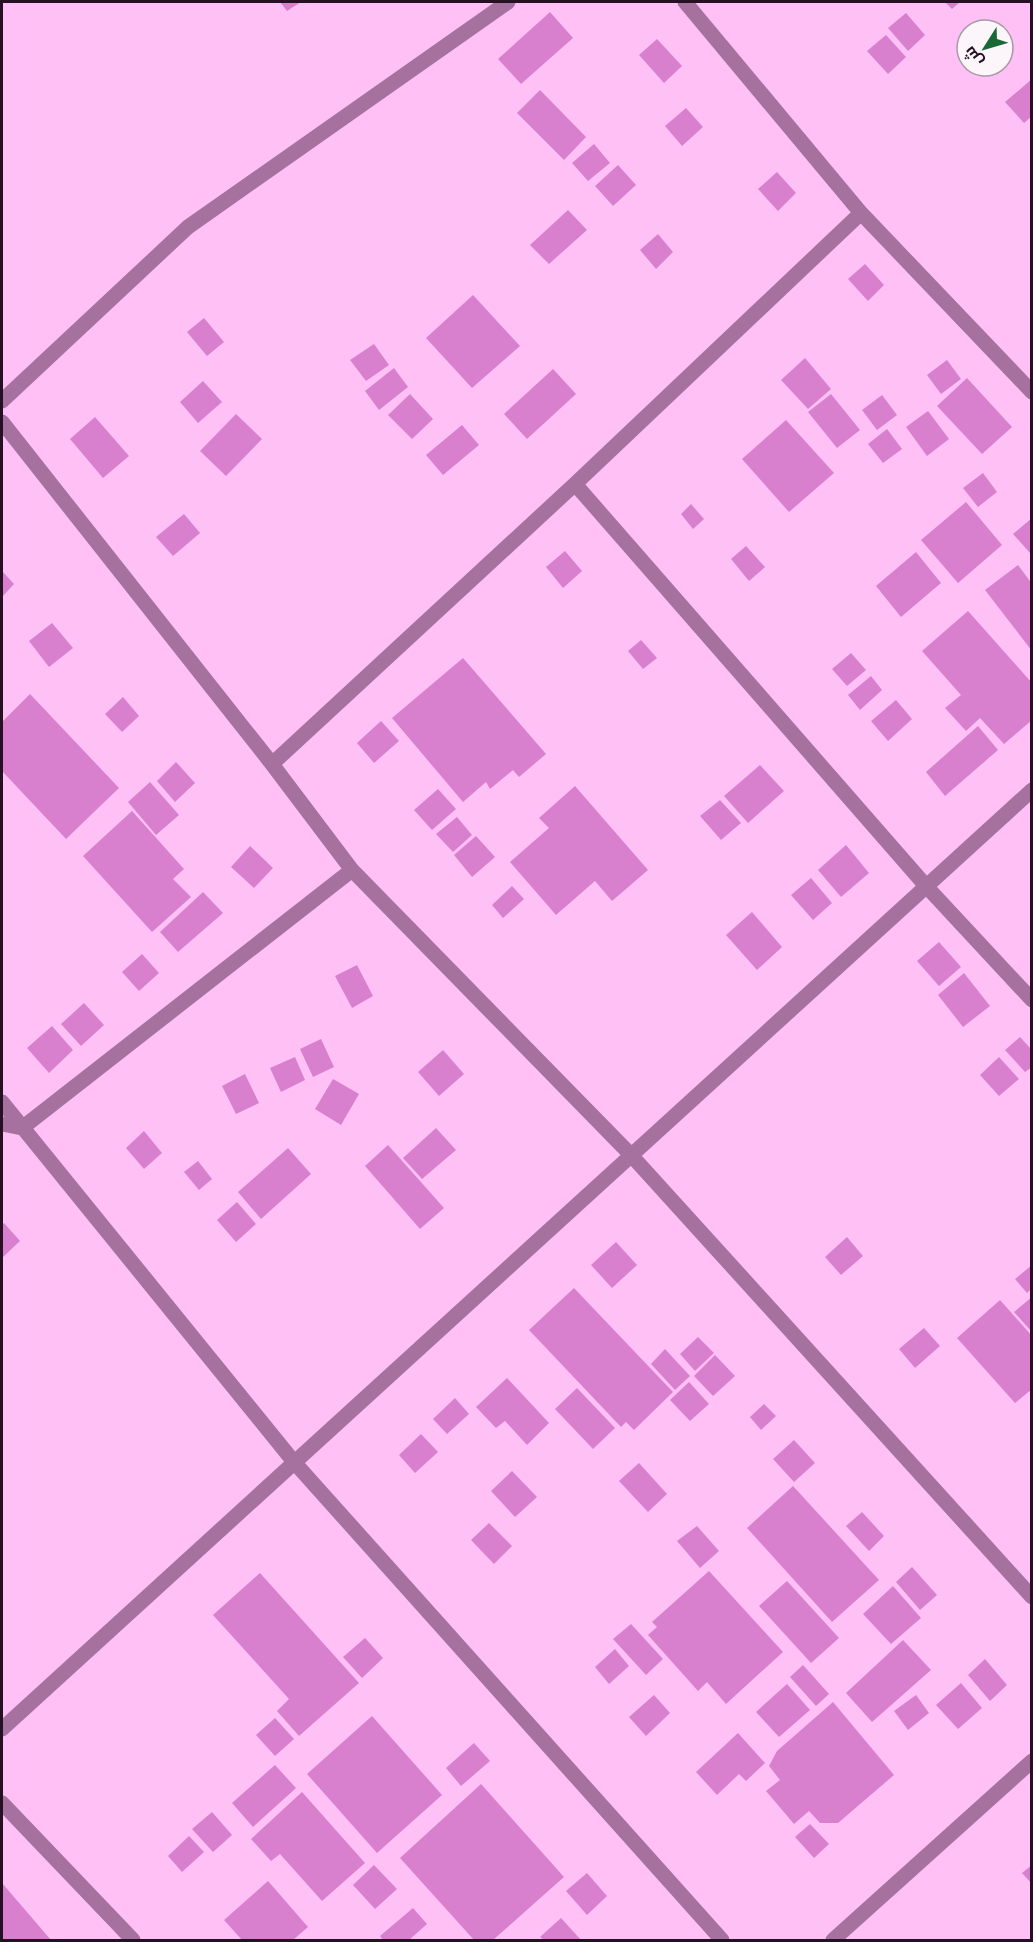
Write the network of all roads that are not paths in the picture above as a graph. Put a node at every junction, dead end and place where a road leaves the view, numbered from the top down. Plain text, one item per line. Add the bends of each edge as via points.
1 (508, 2) edge
2 (686, 2) edge
3 (861, 213) junction
4 (1032, 392) edge
5 (2, 401) edge
6 (2, 422) edge
7 (575, 484) junction
8 (272, 764) junction
9 (1032, 790) edge
10 (352, 870) junction
11 (926, 886) junction
12 (1032, 1000) edge
13 (2, 1102) edge
14 (2, 1124) edge
15 (22, 1128) junction
16 (631, 1155) junction
17 (294, 1462) junction
18 (1032, 1598) edge
19 (2, 1730) edge
20 (1032, 1761) edge
21 (2, 1803) edge
22 (133, 1941) edge
23 (722, 1941) edge
24 (833, 1941) edge

1 - 5 street via 188,227
2 - 3 street
3 - 4 street
3 - 7 street
6 - 8 street
7 - 8 street
7 - 11 street
8 - 10 street
9 - 11 street
10 - 15 street
10 - 16 street
11 - 12 street
11 - 16 street
13 - 15 street
14 - 15 street
15 - 17 street
16 - 17 street
16 - 18 street
17 - 19 street
17 - 23 street
20 - 24 street
21 - 22 street

